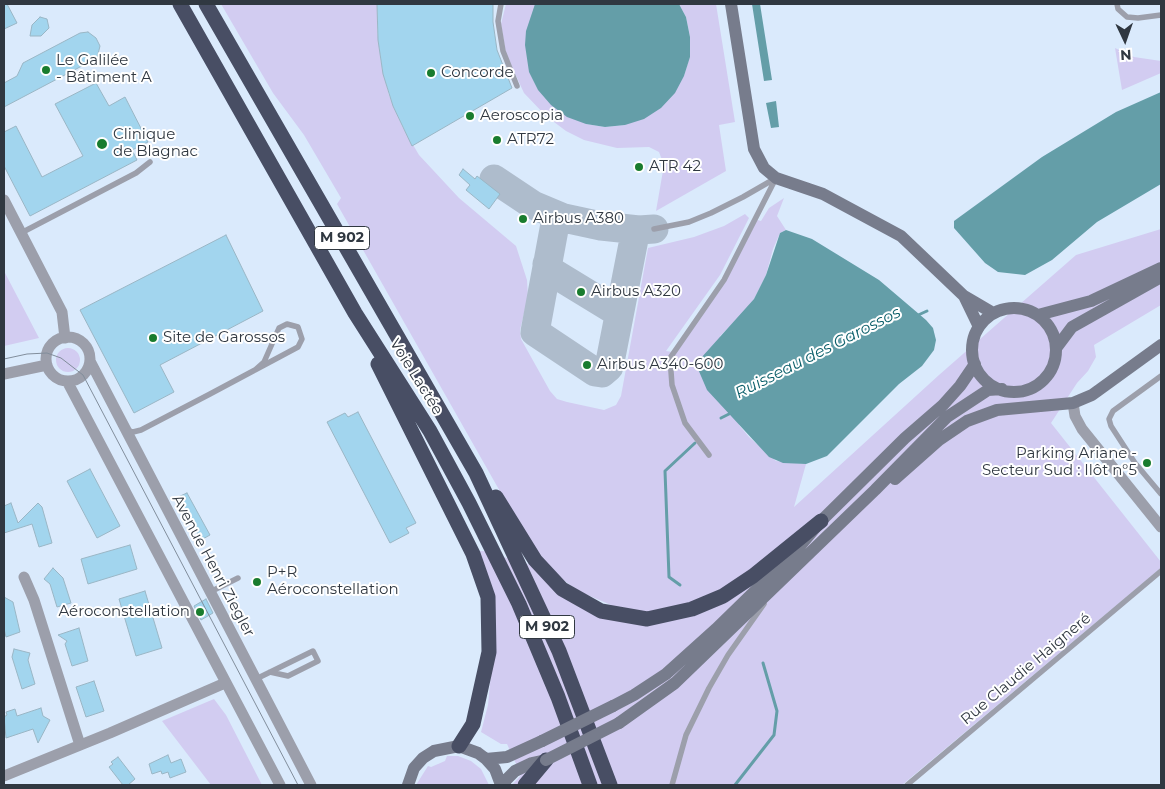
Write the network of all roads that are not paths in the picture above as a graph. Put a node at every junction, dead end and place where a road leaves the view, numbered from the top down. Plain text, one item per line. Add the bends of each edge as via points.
1 (180, 4) edge
2 (206, 4) edge
3 (501, 4) edge
4 (731, 4) edge
5 (1116, 4) edge
6 (1161, 15) edge
7 (517, 86) dead end
8 (150, 162) dead end
9 (776, 178) junction
10 (4, 200) edge
11 (654, 229) dead end
12 (21, 233) junction
13 (1161, 268) edge
14 (1161, 277) edge
15 (964, 296) junction
16 (354, 313) junction
17 (993, 313) junction
18 (1038, 315) junction
19 (979, 327) junction
20 (65, 338) junction
21 (1161, 345) edge
22 (1056, 347) junction
23 (90, 361) junction
24 (975, 364) junction
25 (47, 365) junction
26 (256, 370) junction
27 (4, 374) edge
28 (1161, 376) edge
29 (67, 381) junction
30 (1002, 389) junction
31 (1072, 403) junction
32 (124, 428) junction
33 (709, 454) dead end
34 (476, 473) junction
35 (874, 490) junction
36 (1161, 494) edge
37 (821, 521) junction
38 (1161, 527) edge
39 (1161, 571) edge
40 (24, 578) dead end
41 (238, 578) dead end
42 (780, 582) junction
43 (210, 592) junction
44 (270, 672) junction
45 (256, 679) junction
46 (225, 683) junction
47 (80, 746) junction
48 (460, 746) junction
49 (486, 759) junction
50 (546, 760) junction
51 (4, 776) edge
52 (405, 784) edge
53 (673, 784) edge
54 (280, 785) edge
55 (311, 785) edge
56 (502, 785) edge
57 (525, 785) edge
58 (590, 785) edge
59 (610, 785) edge
60 (907, 785) edge

1 - 16 highway, Voie Lactée / M 902
2 - 34 highway, Voie Lactée / M 902
3 - 7 lane via 498,22 503,51
4 - 9 main road via 754,149 764,168
5 - 6 lane via 1126,17
8 - 12 lane via 136,173
9 - 11 lane via 744,198 704,216
9 - 15 main road via 822,194 901,236
9 - 33 lane via 724,280 670,358 672,385 684,423
10 - 12 street
12 - 20 street via 62,312
13 - 18 main road via 1091,301
14 - 22 main road via 1072,328
15 - 17 main road
15 - 19 main road
16 - 48 highway via 473,554 488,597 489,652 473,724
16 - 58 highway, Voie Lactée / M 902 via 430,431 492,548 558,697
17 - 18 main road via 1008,308 1024,308
17 - 19 main road
18 - 22 main road via 1050,327
19 - 24 main road via 972,352
20 - 23 street via 82,343 87,348
20 - 25 street via 51,345 46,356
21 - 31 main road via 1092,396
22 - 30 main road via 1053,366 1041,382 1030,389
23 - 29 street via 83,375
23 - 32 street, Avenue Henri Ziegler
24 - 30 main road via 986,380
24 - 37 main road via 943,405
25 - 27 street
25 - 29 street via 54,376
26 - 26 lane via 298,347 302,339 298,327 287,324 279,328 264,362
26 - 32 lane via 141,430 129,432
28 - 36 lane via 1113,411 1109,419 1135,463
29 - 46 street
30 - 35 main road via 988,390 947,417
31 - 35 main road via 1014,407 981,414 939,440 884,488
31 - 38 street via 1082,429
32 - 43 street, Avenue Henri Ziegler
34 - 37 highway via 494,494 535,560 562,589 601,611 647,619 692,609 723,596
34 - 59 highway, Voie Lactée / M 902 via 559,651
35 - 42 main road
37 - 49 main road, bridge via 795,552 687,656 651,684 508,757
39 - 60 lane, Rue Claudie Haigneré
40 - 47 street via 34,600
41 - 43 lane
42 - 50 main road, bridge via 675,683 619,723
42 - 53 lane via 728,655 709,688 686,735
43 - 45 street, Avenue Henri Ziegler
44 - 44 lane via 288,676 318,661 313,651
44 - 45 lane
45 - 55 street, Avenue Henri Ziegler
46 - 47 street
46 - 54 street
47 - 51 street
48 - 49 main road
48 - 52 main road via 434,751 423,758
49 - 56 main road
50 - 56 main road via 532,762 515,771
50 - 57 highway

